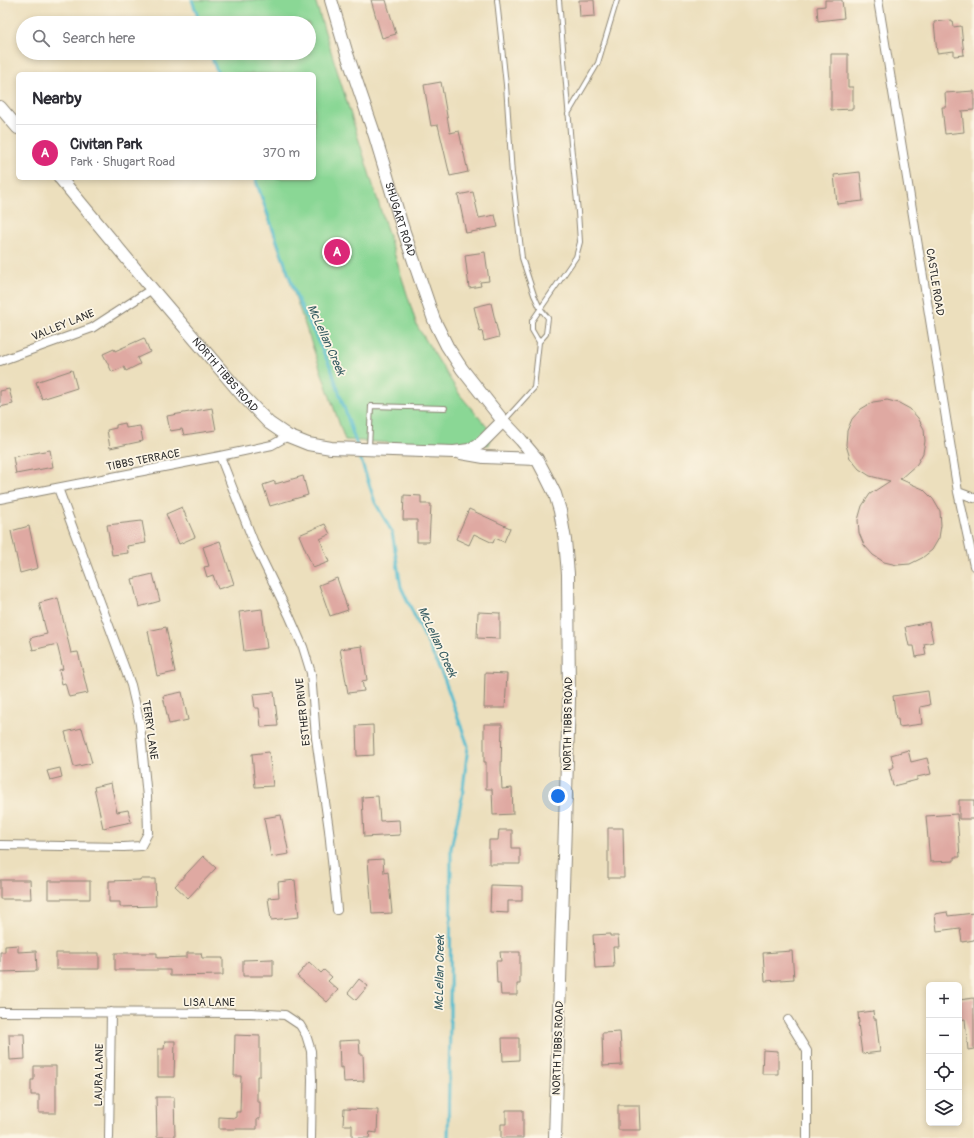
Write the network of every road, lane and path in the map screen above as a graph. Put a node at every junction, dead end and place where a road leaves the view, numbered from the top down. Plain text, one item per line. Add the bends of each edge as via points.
1 (331, 0) edge
2 (497, 0) edge
3 (559, 0) edge
4 (617, 0) edge
5 (878, 0) edge
6 (0, 107) edge
7 (568, 114) junction
8 (16, 126) edge
9 (62, 180) edge
10 (152, 289) junction
11 (540, 308) junction
12 (539, 342) junction
13 (0, 361) edge
14 (445, 408) dead end
15 (503, 421) junction
16 (288, 436) junction
17 (367, 450) junction
18 (454, 452) junction
19 (220, 456) junction
20 (537, 460) junction
21 (58, 488) junction
22 (958, 492) junction
23 (974, 498) edge
24 (0, 499) edge
25 (974, 566) edge
26 (0, 845) edge
27 (337, 910) dead end
28 (0, 1012) edge
29 (111, 1012) junction
30 (788, 1020) dead end
31 (109, 1138) edge
32 (311, 1138) edge
33 (555, 1138) edge
34 (807, 1138) edge

1 - 15 street, SHUGART ROAD via 434,320 462,369
2 - 11 lane via 522,258
3 - 7 lane
4 - 7 lane via 598,63
5 - 22 street, CASTLE ROAD
6 - 8 street
7 - 11 lane via 580,242 576,257
9 - 10 street, NORTH TIBBS ROAD
10 - 13 street, VALLEY LANE via 92,328
10 - 16 street, NORTH TIBBS ROAD via 244,397 269,423
11 - 12 lane via 532,320 532,330
11 - 12 lane via 548,318 546,334
12 - 15 lane via 534,388
14 - 17 lane via 371,406
15 - 18 street, NORTH TIBBS ROAD via 481,443 469,450
15 - 20 street, NORTH TIBBS ROAD
16 - 17 street, NORTH TIBBS ROAD via 308,444
16 - 19 street, TIBBS TERRACE via 272,445
17 - 18 street, NORTH TIBBS ROAD
18 - 20 street, NORTH TIBBS ROAD via 484,457
19 - 21 street, TIBBS TERRACE
19 - 27 street, ESTHER DRIVE via 254,543 289,615 311,673 316,738
20 - 33 street, NORTH TIBBS ROAD via 555,494 560,511 568,574 569,699
21 - 24 street, TIBBS TERRACE
21 - 26 street, TERRY LANE via 131,685 140,724 148,832 141,846
22 - 23 street
22 - 25 street, CASTLE ROAD
28 - 29 street, LISA LANE
29 - 31 street, LAURA LANE
29 - 32 street, LISA LANE via 257,1013 284,1015 300,1025 311,1051
30 - 34 street via 807,1050

